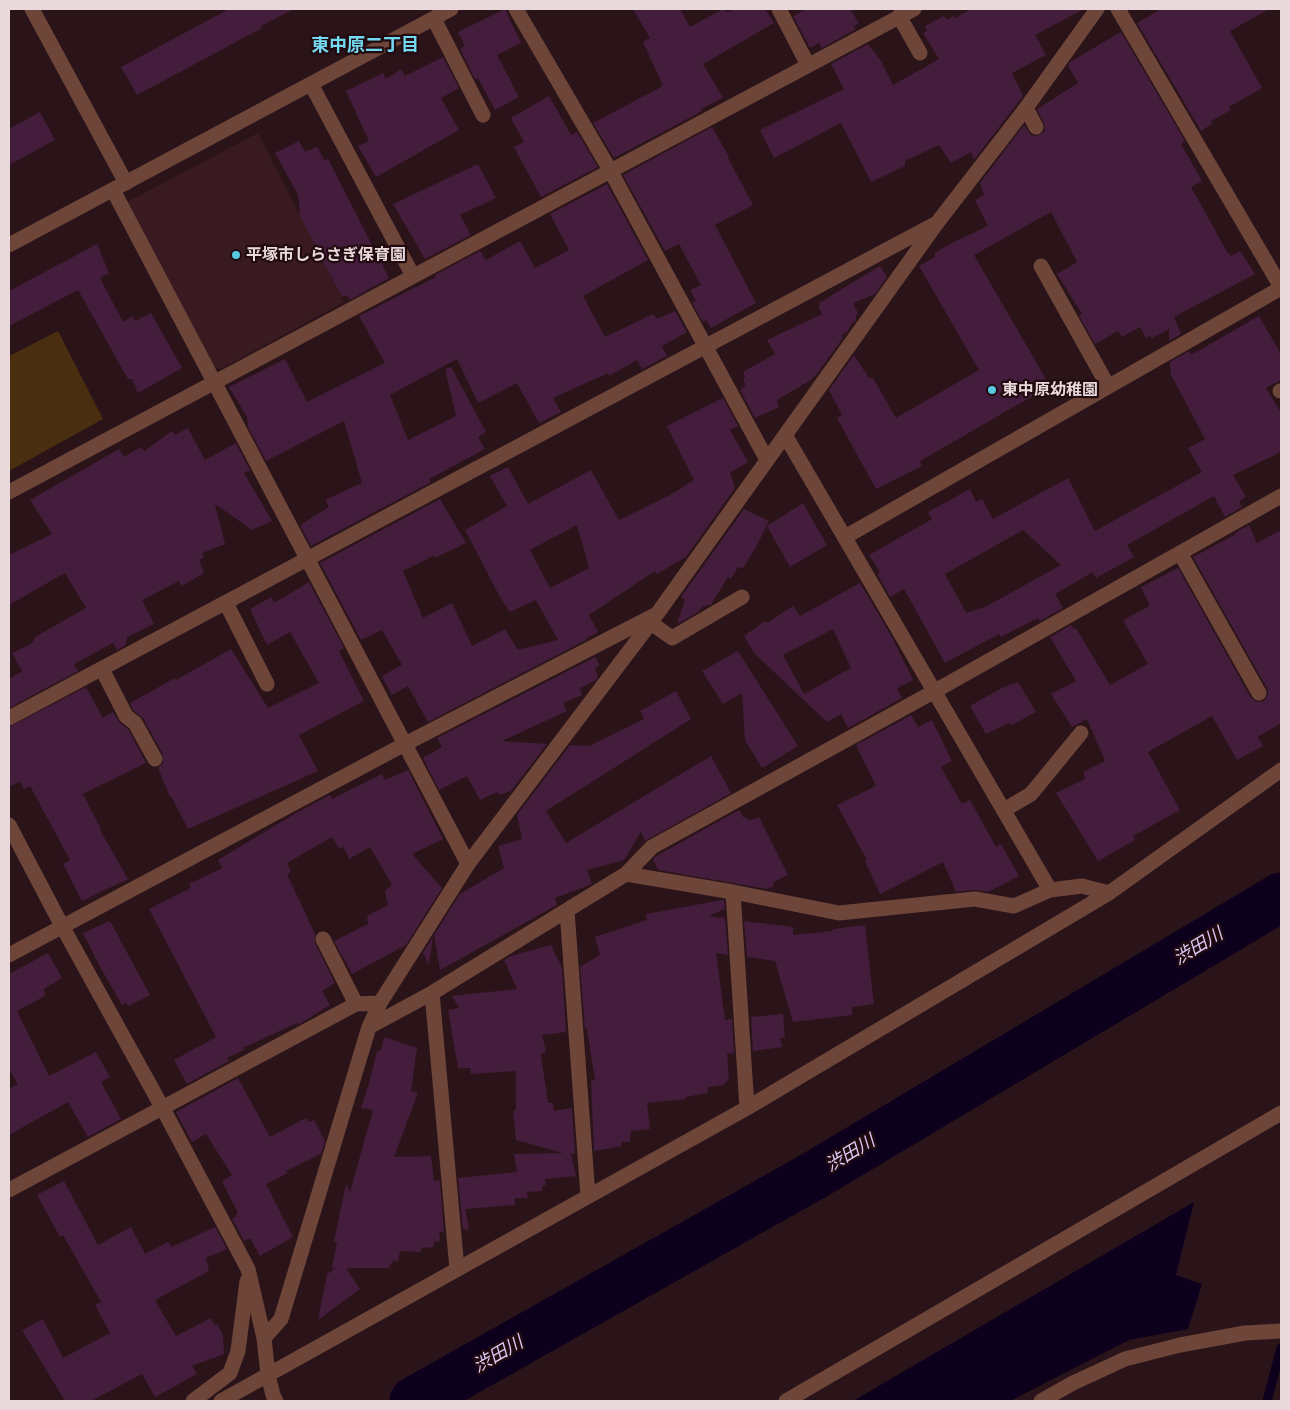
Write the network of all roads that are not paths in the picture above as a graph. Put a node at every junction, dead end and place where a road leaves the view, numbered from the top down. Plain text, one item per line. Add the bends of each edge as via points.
1 (32, 9) edge
2 (451, 9) edge
3 (516, 9) edge
4 (779, 9) edge
5 (914, 9) edge
6 (1097, 9) edge
7 (1118, 9) edge
8 (899, 16) junction
9 (434, 19) junction
10 (920, 54) dead end
11 (808, 65) junction
12 (311, 84) junction
13 (1026, 108) junction
14 (483, 115) dead end
15 (1036, 127) dead end
16 (610, 170) junction
17 (119, 186) junction
18 (937, 223) junction
19 (9, 246) edge
20 (1041, 266) dead end
21 (413, 276) junction
22 (1281, 288) edge
23 (706, 346) junction
24 (214, 382) junction
25 (1108, 386) junction
26 (785, 435) junction
27 (767, 460) junction
28 (9, 492) edge
29 (1280, 499) edge
30 (845, 537) junction
31 (1180, 553) junction
32 (307, 559) junction
33 (742, 597) dead end
34 (226, 603) junction
35 (654, 619) junction
36 (102, 669) junction
37 (267, 684) dead end
38 (935, 691) junction
39 (1259, 693) dead end
40 (9, 718) edge
41 (1081, 733) dead end
42 (405, 744) junction
43 (155, 759) dead end
44 (1281, 770) edge
45 (1004, 810) junction
46 (9, 825) edge
47 (468, 864) junction
48 (626, 874) junction
49 (1050, 890) junction
50 (733, 892) junction
51 (1109, 893) junction
52 (567, 911) junction
53 (62, 926) junction
54 (322, 939) dead end
55 (9, 955) edge
56 (432, 993) junction
57 (380, 1003) junction
58 (356, 1004) junction
59 (370, 1027) junction
60 (162, 1107) junction
61 (746, 1108) junction
62 (1281, 1113) edge
63 (9, 1190) edge
64 (588, 1196) junction
65 (248, 1269) junction
66 (457, 1269) junction
67 (1281, 1331) edge
68 (264, 1338) junction
69 (268, 1375) junction
70 (275, 1398) edge
71 (193, 1401) edge
72 (220, 1401) edge
73 (786, 1401) edge
74 (1041, 1401) edge

1 - 17 street
2 - 9 street
3 - 16 street
4 - 11 street
5 - 8 street
6 - 13 street
7 - 22 street
8 - 10 street
8 - 11 street
9 - 12 street
9 - 14 street
11 - 16 street
12 - 17 street
12 - 21 street
13 - 15 street
13 - 18 street
16 - 21 street
16 - 23 street
17 - 19 street
17 - 24 street
18 - 23 street
18 - 26 street
20 - 25 street
21 - 24 street
22 - 25 street
23 - 27 street
23 - 32 street
24 - 28 street
24 - 32 street
25 - 30 street
26 - 27 street
26 - 30 street
27 - 35 street
29 - 31 street
30 - 38 street
31 - 38 street
31 - 39 street
32 - 34 street
32 - 42 street
33 - 35 street via 672,638
34 - 36 street
34 - 37 street
35 - 42 street
35 - 47 street
36 - 40 street
36 - 43 street via 126,716 135,723
38 - 45 street
38 - 48 street via 652,847
41 - 45 street via 1031,794
42 - 47 street
42 - 53 street
44 - 51 street
45 - 49 street
46 - 53 street
47 - 57 street
48 - 50 street
48 - 52 street
49 - 50 street via 1014,906 975,899 839,913
49 - 51 street via 1082,886
50 - 61 street
51 - 61 street
52 - 56 street
52 - 64 street
53 - 55 street
53 - 60 street
54 - 58 street
56 - 59 street
56 - 66 street
57 - 58 street
57 - 59 street
58 - 60 street
59 - 68 street via 281,1319
60 - 63 street
60 - 65 street
61 - 64 street
62 - 73 street
64 - 66 street
65 - 68 street
65 - 71 street via 238,1350 230,1373
66 - 69 street
67 - 74 street via 1180,1345 1125,1359
68 - 69 street
69 - 70 street
69 - 72 street

